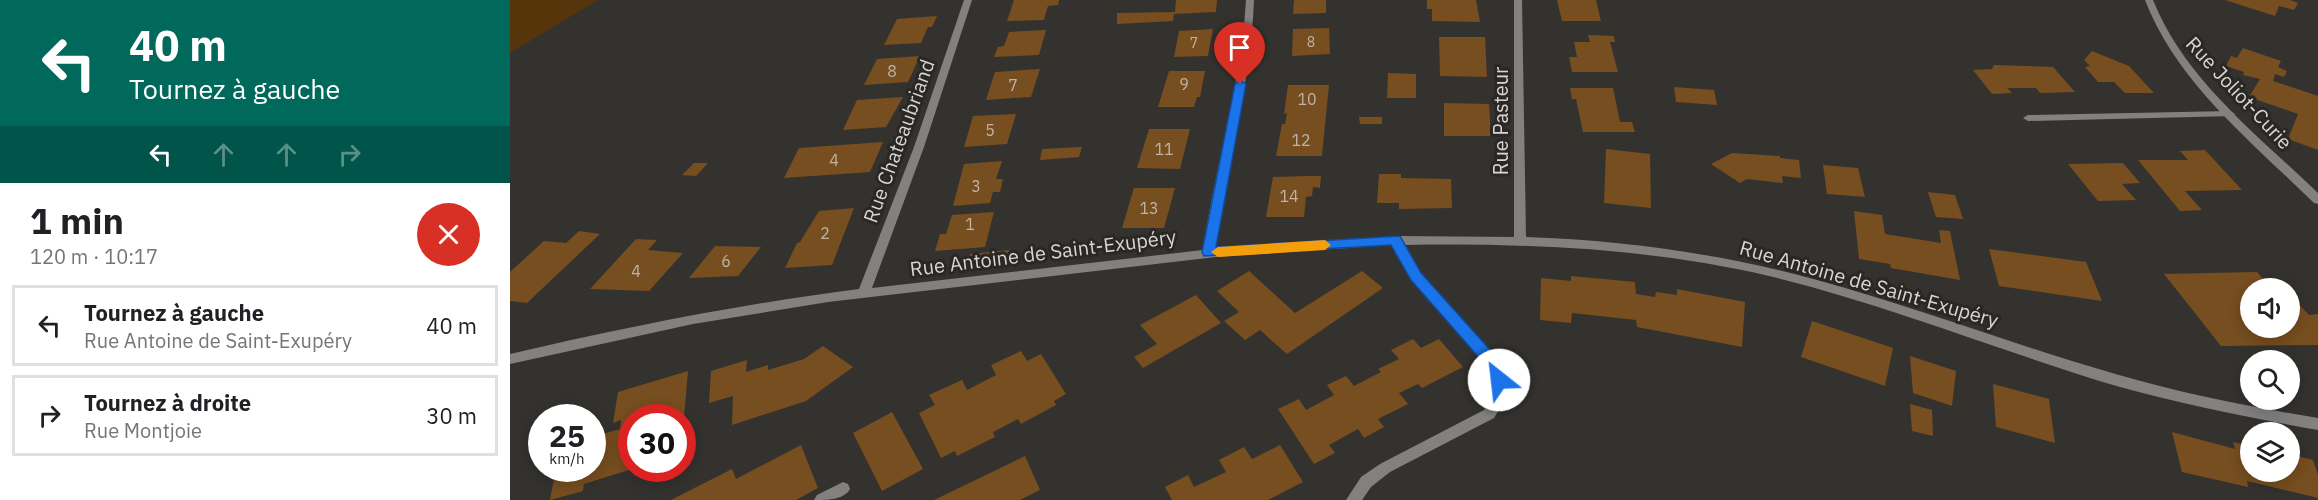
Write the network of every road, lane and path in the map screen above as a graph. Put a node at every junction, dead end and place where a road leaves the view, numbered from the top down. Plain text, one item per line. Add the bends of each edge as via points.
1 (968, 0) edge
2 (1250, 0) edge
3 (1518, 0) edge
4 (2149, 0) edge
5 (2230, 114) junction
6 (2028, 118) dead end
7 (2318, 200) edge
8 (1396, 240) junction
9 (1520, 241) junction
10 (1209, 252) junction
11 (863, 294) junction
12 (510, 359) edge
13 (2318, 424) edge
14 (843, 489) dead end
15 (822, 500) edge
16 (1354, 500) edge

1 - 11 street, Rue Chateaubriand
2 - 10 street via 1250,26
3 - 9 street, Rue Pasteur
4 - 5 street, Rue Joliot-Curie via 2168,44
5 - 6 street
5 - 7 street, Rue Joliot-Curie
8 - 9 street, Rue Antoine de Saint-Exupéry
8 - 10 street, Rue Antoine de Saint-Exupéry
8 - 16 street via 1416,276 1496,366 1502,393 1489,414 1385,468 1366,482
9 - 13 street, Rue Antoine de Saint-Exupéry via 1613,245 1723,262 1838,291 2096,374 2224,407
10 - 11 street, Rue Antoine de Saint-Exupéry
11 - 12 street, Rue Antoine de Saint-Exupéry via 642,328
14 - 15 street

